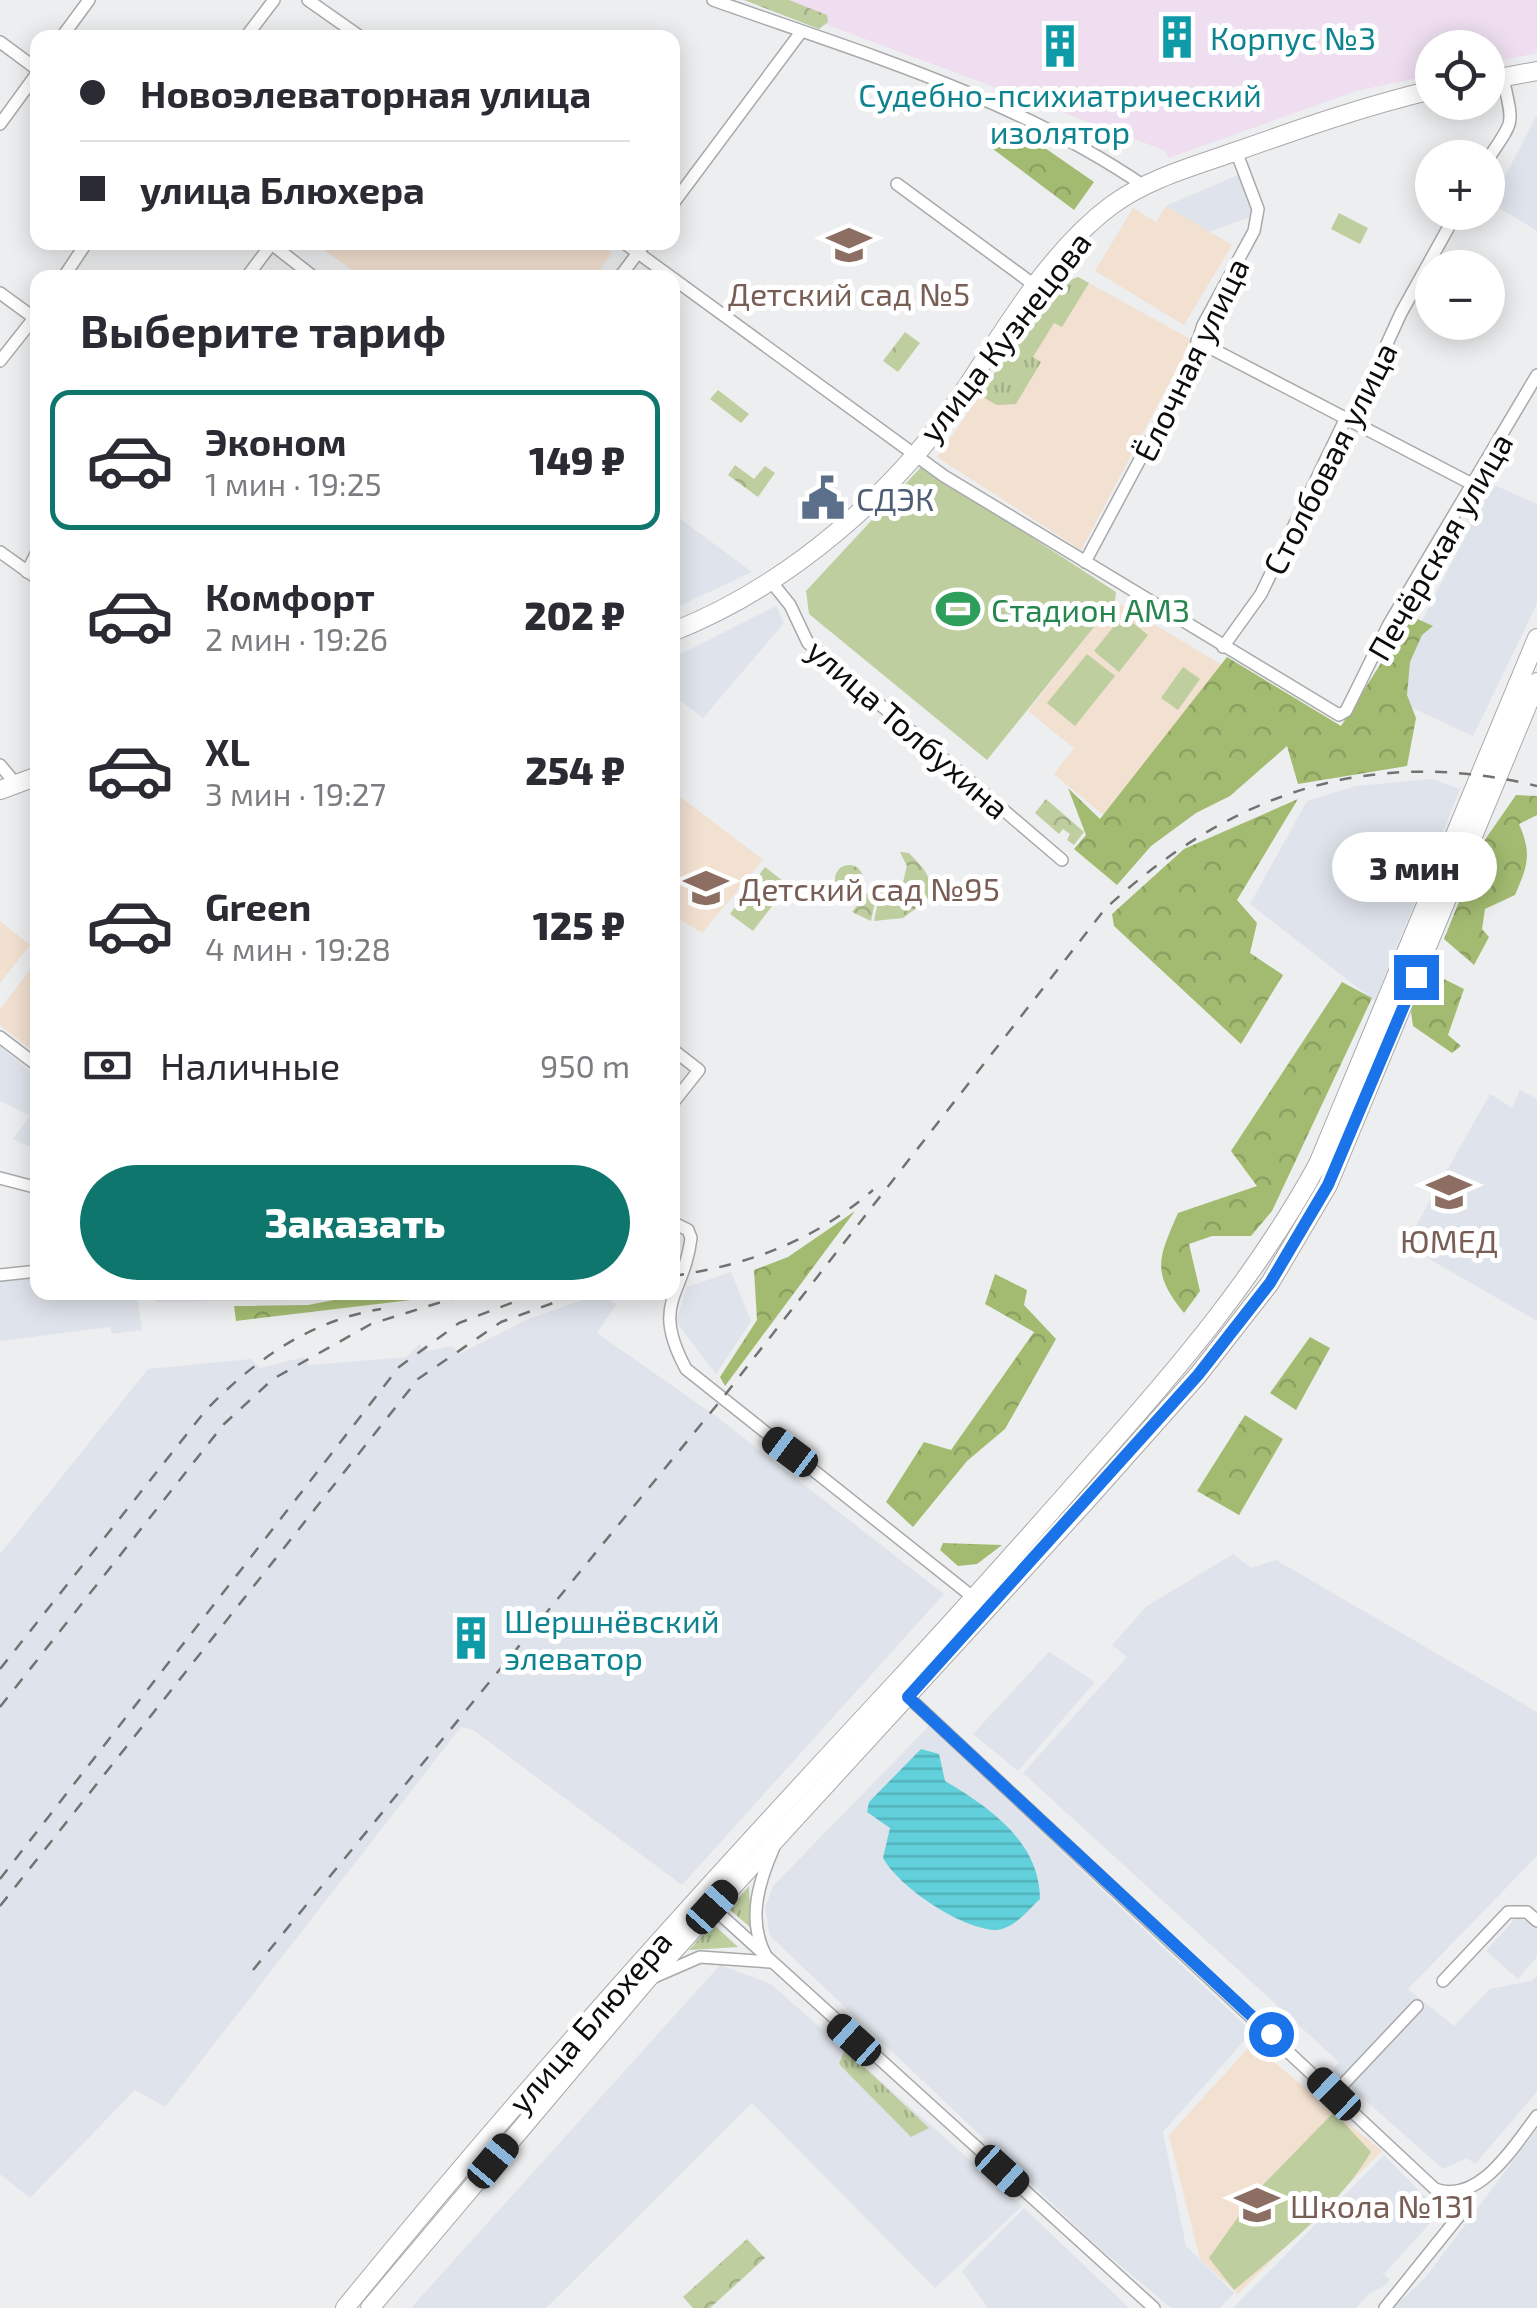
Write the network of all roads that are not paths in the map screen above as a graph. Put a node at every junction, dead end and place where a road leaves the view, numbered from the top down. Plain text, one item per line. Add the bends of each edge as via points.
1 (89, 0) edge
2 (274, 0) edge
3 (308, 0) edge
4 (713, 0) edge
5 (66, 30) edge
6 (251, 30) edge
7 (351, 30) edge
8 (801, 32) junction
9 (0, 42) edge
10 (30, 65) edge
11 (1537, 71) edge
12 (1505, 76) edge
13 (30, 82) edge
14 (1415, 94) edge
15 (1505, 104) edge
16 (0, 124) edge
17 (1503, 140) edge
18 (1236, 151) junction
19 (897, 184) dead end
20 (1144, 186) junction
21 (680, 193) edge
22 (1447, 230) edge
23 (280, 250) edge
24 (646, 250) edge
25 (305, 270) edge
26 (672, 270) edge
27 (680, 276) edge
28 (1037, 287) junction
29 (0, 293) edge
30 (30, 313) edge
31 (30, 324) edge
32 (1198, 341) junction
33 (0, 361) edge
34 (1537, 374) edge
35 (1345, 420) junction
36 (912, 454) junction
37 (1472, 484) junction
38 (0, 552) edge
39 (1086, 562) junction
40 (30, 574) edge
41 (773, 584) junction
42 (680, 628) edge
43 (1537, 638) edge
44 (1224, 647) junction
45 (1537, 682) edge
46 (1532, 705) edge
47 (0, 765) edge
48 (8, 787) edge
49 (1062, 860) dead end
50 (0, 1037) edge
51 (680, 1055) edge
52 (30, 1060) edge
53 (680, 1094) edge
54 (0, 1178) edge
55 (30, 1186) edge
56 (680, 1226) edge
57 (30, 1273) edge
58 (0, 1276) edge
59 (680, 1276) edge
60 (673, 1300) edge
61 (980, 1603) junction
62 (901, 1691) junction
63 (782, 1830) junction
64 (712, 1907) junction
65 (1537, 1921) edge
66 (770, 1962) junction
67 (1444, 1981) dead end
68 (645, 1982) junction
69 (1417, 2006) dead end
70 (1334, 2094) junction
71 (1537, 2116) edge
72 (1458, 2192) junction
73 (345, 2308) edge
74 (370, 2308) edge
75 (1154, 2308) edge
76 (1385, 2308) edge

1 - 5 street
2 - 6 street
3 - 7 street
4 - 8 street
8 - 20 street via 996,104
8 - 21 street
9 - 10 street
11 - 12 main road
13 - 16 street
14 - 18 main road, улица Кузнецова
15 - 17 street via 1512,122
18 - 20 main road, улица Кузнецова
18 - 32 street, Ёлочная улица via 1258,209 1254,231
19 - 28 street
20 - 28 main road, улица Кузнецова via 1094,220
22 - 35 street, Столбовая улица via 1358,408
23 - 25 street
24 - 26 street
27 - 36 street
28 - 36 main road, улица Кузнецова
29 - 30 street
31 - 33 street
32 - 35 street
32 - 39 street, Ёлочная улица
34 - 37 street, Печёрская улица
35 - 37 street
35 - 44 street, Столбовая улица via 1261,594
36 - 39 street
36 - 41 main road, улица Кузнецова
37 - 44 street, Печёрская улица via 1346,711 1339,715
38 - 40 street
39 - 44 street
41 - 42 main road, улица Кузнецова
41 - 49 street, улица Толбухина via 808,643
43 - 61 main road, улица Блюхера via 1367,1052 1284,1226 1242,1288
45 - 46 main road, улица Блюхера
46 - 61 main road, улица Блюхера via 1308,1223 1198,1375
47 - 48 street
50 - 52 street
51 - 53 street via 699,1070
54 - 55 street
56 - 59 street via 691,1238
57 - 58 street
60 - 61 street via 669,1315 686,1369
61 - 62 main road, улица Блюхера
62 - 63 main road, улица Блюхера
62 - 70 street
62 - 73 main road, улица Блюхера via 648,1951
63 - 64 main road, улица Блюхера
63 - 66 street via 760,1878 756,1918
64 - 66 street
64 - 68 main road, улица Блюхера
65 - 67 street via 1516,1908 1508,1912
66 - 68 street via 700,1956
66 - 75 street
68 - 74 main road, улица Блюхера
69 - 70 street
70 - 72 street via 1435,2188
71 - 72 street via 1480,2182
72 - 76 street via 1459,2216

